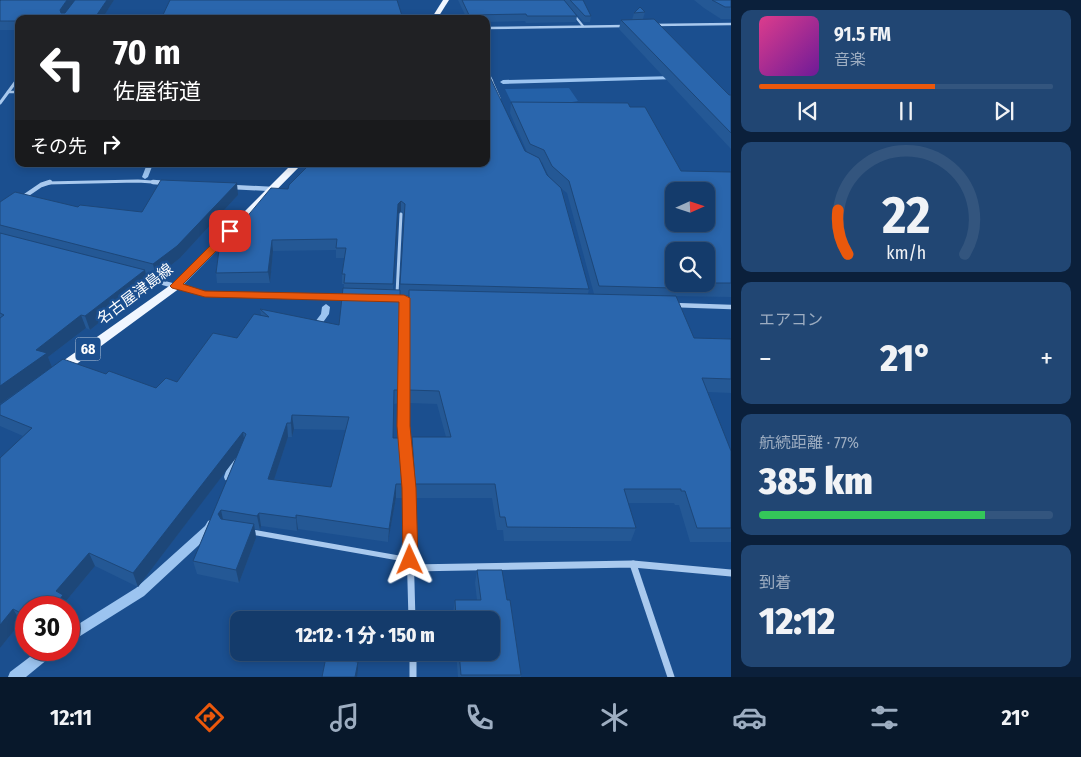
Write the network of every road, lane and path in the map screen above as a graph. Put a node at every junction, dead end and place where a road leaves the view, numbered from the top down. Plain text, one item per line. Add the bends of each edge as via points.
1 (446, 0) edge
2 (572, 13) edge
3 (437, 15) edge
4 (731, 24) edge
5 (649, 25) edge
6 (658, 25) junction
7 (583, 26) junction
8 (630, 26) edge
9 (490, 28) edge
10 (665, 32) edge
11 (490, 78) edge
12 (15, 83) edge
13 (8, 92) junction
14 (15, 92) edge
15 (0, 102) edge
16 (502, 104) edge
17 (294, 167) edge
18 (176, 184) edge
19 (224, 187) edge
20 (272, 190) junction
21 (16, 201) edge
22 (401, 214) edge
23 (139, 276) edge
24 (176, 286) junction
25 (358, 298) edge
26 (387, 298) edge
27 (396, 298) junction
28 (404, 298) junction
29 (424, 299) edge
30 (662, 305) edge
31 (731, 307) edge
32 (48, 378) edge
33 (245, 531) edge
34 (411, 564) junction
35 (633, 564) junction
36 (731, 573) edge
37 (412, 611) edge
38 (412, 661) edge
39 (413, 677) edge
40 (670, 677) edge

1 - 3 main road
2 - 7 lane
4 - 6 street
5 - 6 street
6 - 10 street
7 - 8 street
7 - 9 street
11 - 16 street
12 - 13 street
13 - 14 lane
13 - 15 street
17 - 20 main road, 名古屋津島線 / 68
18 - 21 street via 138,180 50,182
19 - 20 street
20 - 24 main road, 名古屋津島線 / 68
22 - 27 lane
23 - 24 street
24 - 25 street via 205,294
24 - 32 main road, 名古屋津島線 / 68
26 - 27 street
27 - 28 street
28 - 29 street
28 - 34 street via 404,426
30 - 31 street
33 - 34 lane
34 - 35 street
34 - 37 street
35 - 36 street
35 - 40 street
38 - 39 street

